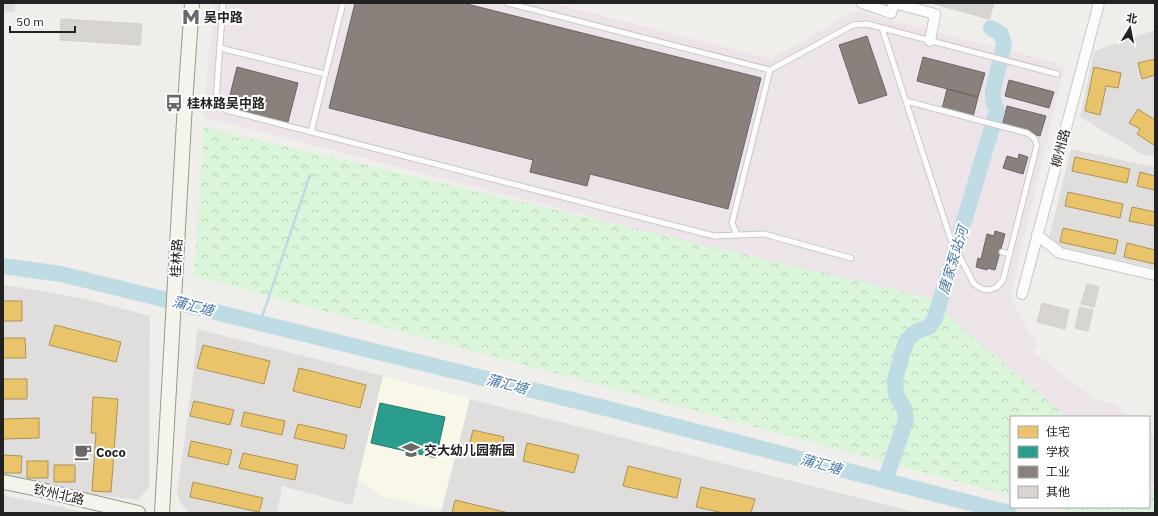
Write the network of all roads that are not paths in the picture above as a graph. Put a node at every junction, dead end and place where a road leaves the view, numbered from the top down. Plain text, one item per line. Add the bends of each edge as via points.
1 (192, 3) edge
2 (223, 3) edge
3 (343, 3) edge
4 (507, 3) edge
5 (862, 3) edge
6 (1098, 3) edge
7 (882, 28) junction
8 (930, 41) junction
9 (220, 48) junction
10 (770, 70) junction
11 (325, 74) junction
12 (1057, 74) dead end
13 (906, 101) junction
14 (311, 132) junction
15 (737, 235) junction
16 (1038, 235) junction
17 (1002, 252) dead end
18 (1010, 254) junction
19 (851, 258) dead end
20 (1155, 275) edge
21 (1022, 294) dead end
22 (3, 482) edge
23 (138, 513) edge
24 (162, 513) edge

1 - 24 main road, 桂林路
2 - 9 lane
3 - 11 lane
4 - 10 lane
5 - 8 street via 891,13 894,3 935,14
6 - 16 street, 柳州路
7 - 8 lane
7 - 10 lane via 853,24
7 - 13 lane
8 - 12 lane
9 - 11 lane
9 - 14 lane via 216,100 220,106 226,110
10 - 15 lane via 732,223
11 - 14 lane
13 - 18 lane via 1027,133 1034,138 1037,145 1029,168
13 - 18 lane via 951,240 974,284 982,289 990,290 997,287 1003,280
14 - 15 lane via 714,236
15 - 19 lane via 764,234
16 - 20 street via 1060,253
16 - 21 street, 柳州路
17 - 18 lane
22 - 23 main road, 钦州北路

